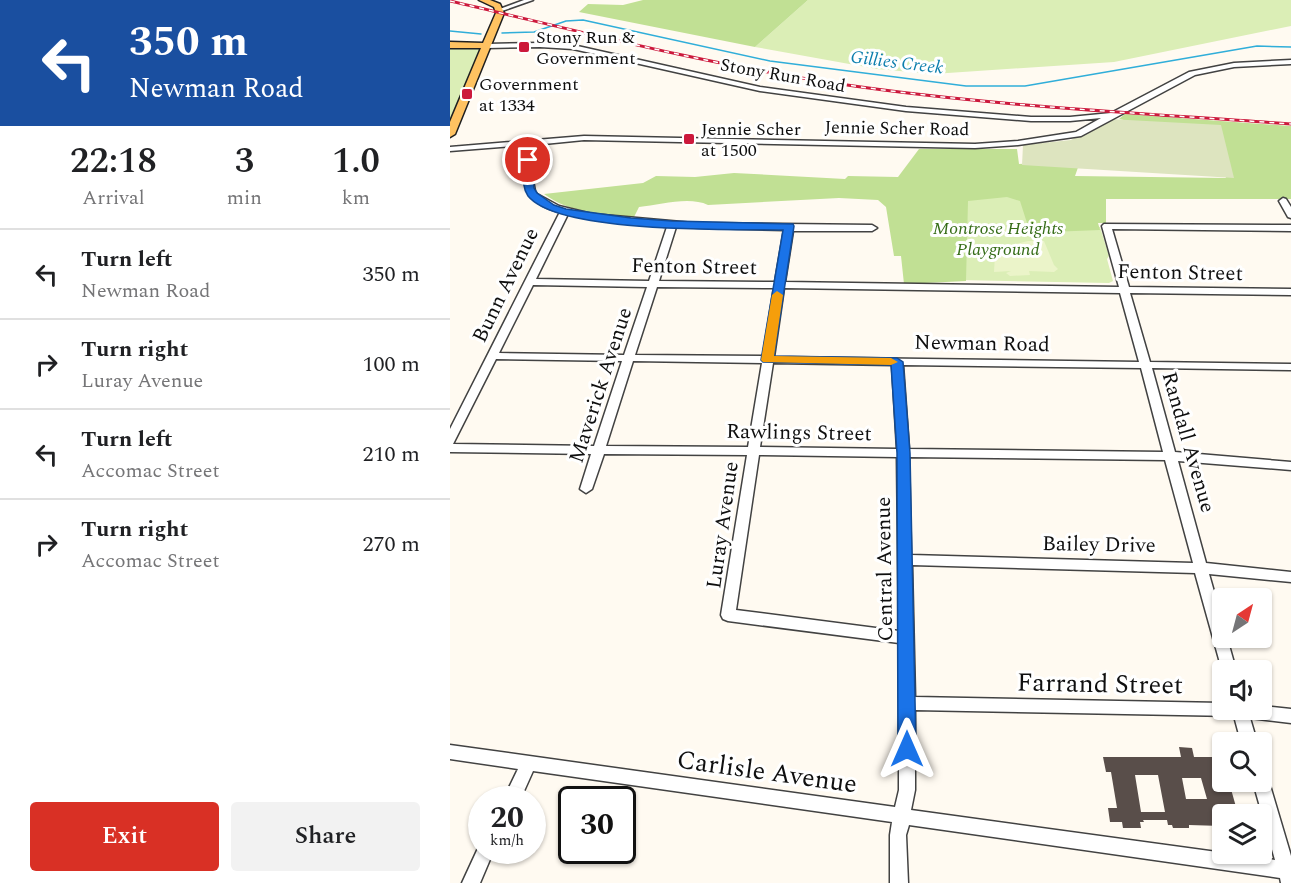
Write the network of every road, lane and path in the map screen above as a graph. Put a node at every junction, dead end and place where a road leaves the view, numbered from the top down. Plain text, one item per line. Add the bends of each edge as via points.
1 (483, 0) edge
2 (530, 0) edge
3 (500, 10) junction
4 (450, 45) edge
5 (487, 46) junction
6 (1291, 62) edge
7 (1113, 114) junction
8 (1070, 119) junction
9 (450, 134) edge
10 (1070, 137) junction
11 (530, 142) junction
12 (450, 149) edge
13 (1283, 201) dead end
14 (564, 212) junction
15 (1291, 216) edge
16 (672, 224) junction
17 (789, 226) junction
18 (872, 228) dead end
19 (1291, 228) edge
20 (528, 282) junction
21 (653, 284) junction
22 (779, 285) junction
23 (1123, 289) junction
24 (1291, 292) edge
25 (492, 356) junction
26 (629, 359) junction
27 (767, 360) junction
28 (897, 362) junction
29 (1144, 364) junction
30 (1291, 367) edge
31 (450, 441) edge
32 (450, 448) edge
33 (600, 449) junction
34 (752, 451) junction
35 (903, 453) junction
36 (1169, 456) junction
37 (1291, 466) edge
38 (586, 489) dead end
39 (906, 560) junction
40 (1202, 568) junction
41 (1291, 577) edge
42 (906, 638) junction
43 (1226, 660) edge
44 (907, 703) junction
45 (1212, 709) edge
46 (1272, 714) edge
47 (1291, 716) edge
48 (450, 752) edge
49 (529, 763) junction
50 (518, 786) edge
51 (1264, 792) edge
52 (902, 816) junction
53 (480, 864) edge
54 (1289, 875) edge
55 (471, 883) edge
56 (899, 883) edge

1 - 3 main road
2 - 3 street
3 - 5 main road
4 - 5 main road, Stony Run Road
5 - 8 street, Stony Run Road via 564,46 722,82 855,103 986,117
5 - 9 main road
6 - 7 street, Jennie Scher Road via 1196,72
7 - 8 street, Stony Run Road
7 - 10 street, Jennie Scher Road
8 - 10 street
10 - 11 street, Jennie Scher Road via 975,146 584,138
11 - 12 street, Jennie Scher Road
11 - 14 street via 529,188 540,201
13 - 15 street
14 - 16 street
14 - 20 street, Bunn Avenue
16 - 17 street
16 - 21 street, Maverick Avenue
17 - 18 street
17 - 22 street, Luray Avenue
19 - 23 street, Randall Avenue via 1107,226
20 - 21 street, Fenton Street
20 - 25 street, Bunn Avenue
21 - 22 street, Fenton Street
21 - 26 street, Maverick Avenue
22 - 23 street, Fenton Street
22 - 27 street, Luray Avenue
23 - 24 street, Fenton Street
23 - 29 street, Randall Avenue
25 - 26 street, Newman Road
25 - 31 street, Bunn Avenue
26 - 27 street, Newman Road
26 - 33 street, Maverick Avenue
27 - 28 street, Newman Road
27 - 34 street, Luray Avenue
28 - 29 street, Newman Road
28 - 35 street, Central Avenue
29 - 30 street, Newman Road
29 - 36 street, Randall Avenue
32 - 33 street, Rawlings Street
33 - 34 street, Rawlings Street
33 - 38 street, Maverick Avenue
34 - 35 street, Rawlings Street
34 - 42 street, Luray Avenue via 728,615
35 - 36 street, Rawlings Street
35 - 39 street, Central Avenue
36 - 37 street, Rawlings Street
36 - 40 street, Randall Avenue
39 - 40 street, Bailey Drive
39 - 42 street, Central Avenue
40 - 41 street, Bailey Drive
40 - 43 street, Randall Avenue
42 - 44 street, Central Avenue
44 - 45 street, Farrand Street
44 - 52 street, Central Avenue via 907,790
46 - 47 street, Farrand Street
48 - 49 street, Carlisle Avenue
49 - 50 street
49 - 52 street, Carlisle Avenue
51 - 54 street
52 - 54 street, Carlisle Avenue
52 - 56 street, Central Avenue via 898,835
53 - 55 street

